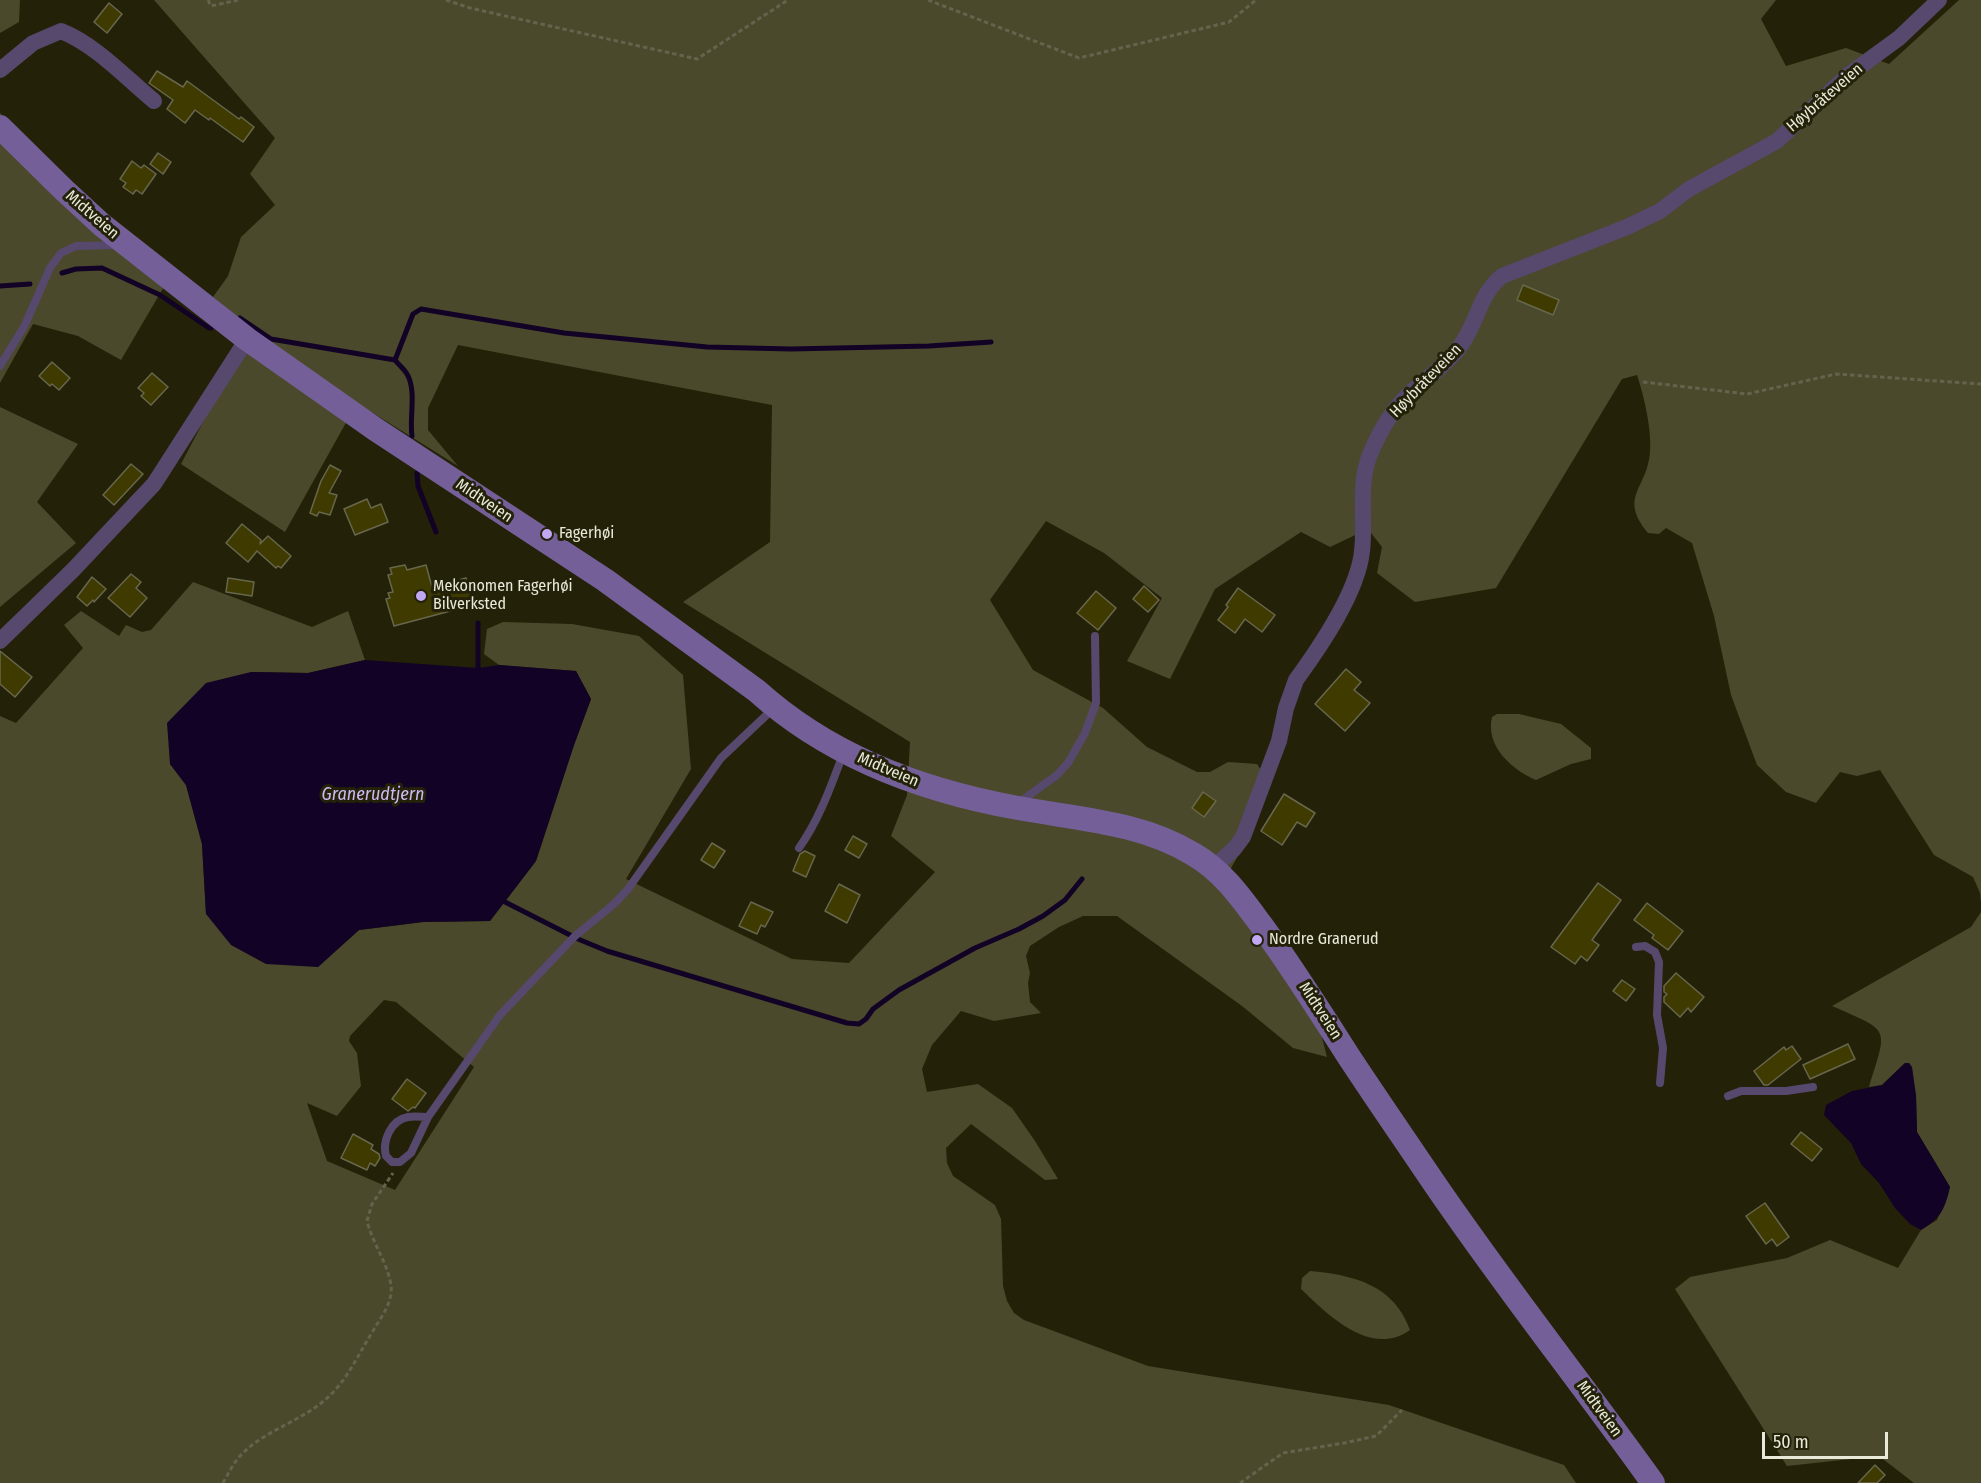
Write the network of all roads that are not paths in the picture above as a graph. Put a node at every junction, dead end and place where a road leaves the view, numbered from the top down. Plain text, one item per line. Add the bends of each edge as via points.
1 (1940, 0) edge
2 (0, 70) edge
3 (154, 102) dead end
4 (0, 127) edge
5 (125, 243) junction
6 (247, 339) junction
7 (0, 366) edge
8 (1095, 636) dead end
9 (0, 641) edge
10 (775, 707) junction
11 (844, 751) junction
12 (1016, 808) junction
13 (799, 848) dead end
14 (1213, 868) junction
15 (1636, 947) dead end
16 (1660, 1083) dead end
17 (1813, 1088) dead end
18 (1728, 1096) dead end
19 (428, 1117) junction
20 (1653, 1483) edge

1 - 14 street, Høybråteveien via 1777,141 1689,189 1660,211 1502,276 1493,284 1457,351 1388,418 1370,454 1363,482 1363,540 1357,574 1345,602 1296,680 1279,741 1243,837
2 - 3 street via 33,43 61,31 94,50
4 - 5 main road, Midtveien
5 - 6 main road, Midtveien
5 - 7 lane via 76,246 61,253
6 - 9 street via 154,484
6 - 10 main road, Midtveien via 604,580
8 - 12 lane via 1096,703 1085,733 1057,776 1018,802
10 - 11 main road, Midtveien
10 - 19 lane via 721,758 628,889 575,936 500,1015
11 - 12 main road, Midtveien via 934,789
11 - 13 lane
12 - 14 main road, Midtveien via 1120,826 1159,837
14 - 20 main road, Midtveien via 1281,951 1433,1182
15 - 16 lane via 1645,946 1659,962 1657,1015 1663,1048
17 - 18 lane via 1741,1091
19 - 19 lane via 411,1153 400,1162 392,1162 384,1149 386,1137 401,1119

